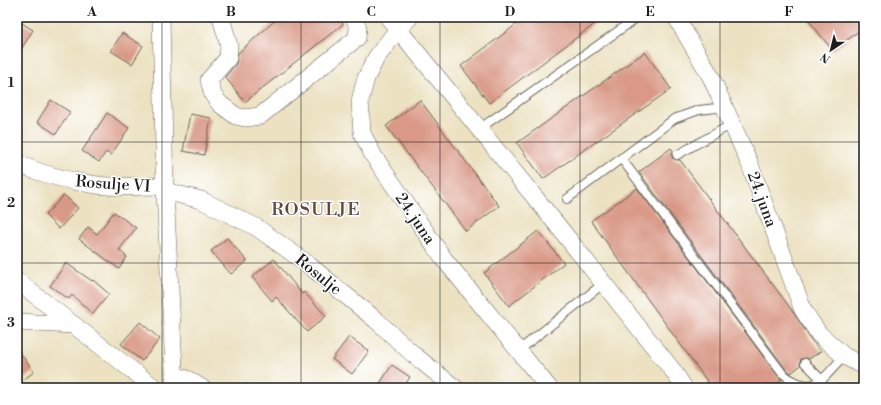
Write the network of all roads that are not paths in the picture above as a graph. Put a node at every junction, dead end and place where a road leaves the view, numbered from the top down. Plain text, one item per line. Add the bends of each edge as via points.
1 (161, 17) edge
2 (221, 17) edge
3 (354, 17) edge
4 (638, 17) edge
5 (676, 17) edge
6 (399, 21) edge
7 (725, 107) junction
8 (732, 124) junction
9 (479, 129) junction
10 (677, 155) dead end
11 (621, 158) junction
12 (17, 163) edge
13 (640, 182) junction
14 (648, 184) dead end
15 (165, 189) junction
16 (567, 199) dead end
17 (17, 281) edge
18 (604, 284) junction
19 (17, 322) edge
20 (74, 325) junction
21 (518, 351) junction
22 (844, 356) junction
23 (805, 363) dead end
24 (863, 366) edge
25 (822, 380) junction
26 (175, 382) edge
27 (155, 388) edge
28 (202, 388) edge
29 (455, 388) edge
30 (549, 388) edge
31 (684, 388) edge

1 - 15 street
2 - 3 street via 228,46 228,58 209,80 213,95 220,104 236,116 245,118 260,116 356,38 358,28
4 - 9 lane
5 - 7 street, 24. juna via 711,77
6 - 9 street, 24. juna
6 - 21 street, 24. juna via 366,78 360,101 362,133 373,154 444,259
7 - 8 street, 24. juna
7 - 11 lane via 699,110 674,119
8 - 10 lane
8 - 22 street, 24. juna via 749,162 803,310 819,334
9 - 18 street, 24. juna
11 - 13 lane
11 - 16 lane
12 - 15 street, Rosulje VI via 55,177 98,185
13 - 14 lane
13 - 25 lane via 782,373 802,386
15 - 26 street
15 - 29 street, Rosulje via 201,200 256,227 305,262
17 - 20 street
18 - 21 lane
18 - 31 street, 24. juna
19 - 20 street
20 - 27 street
21 - 30 street, 24. juna
22 - 24 street, 24. juna
22 - 25 lane
23 - 25 lane
26 - 28 street via 187,379

